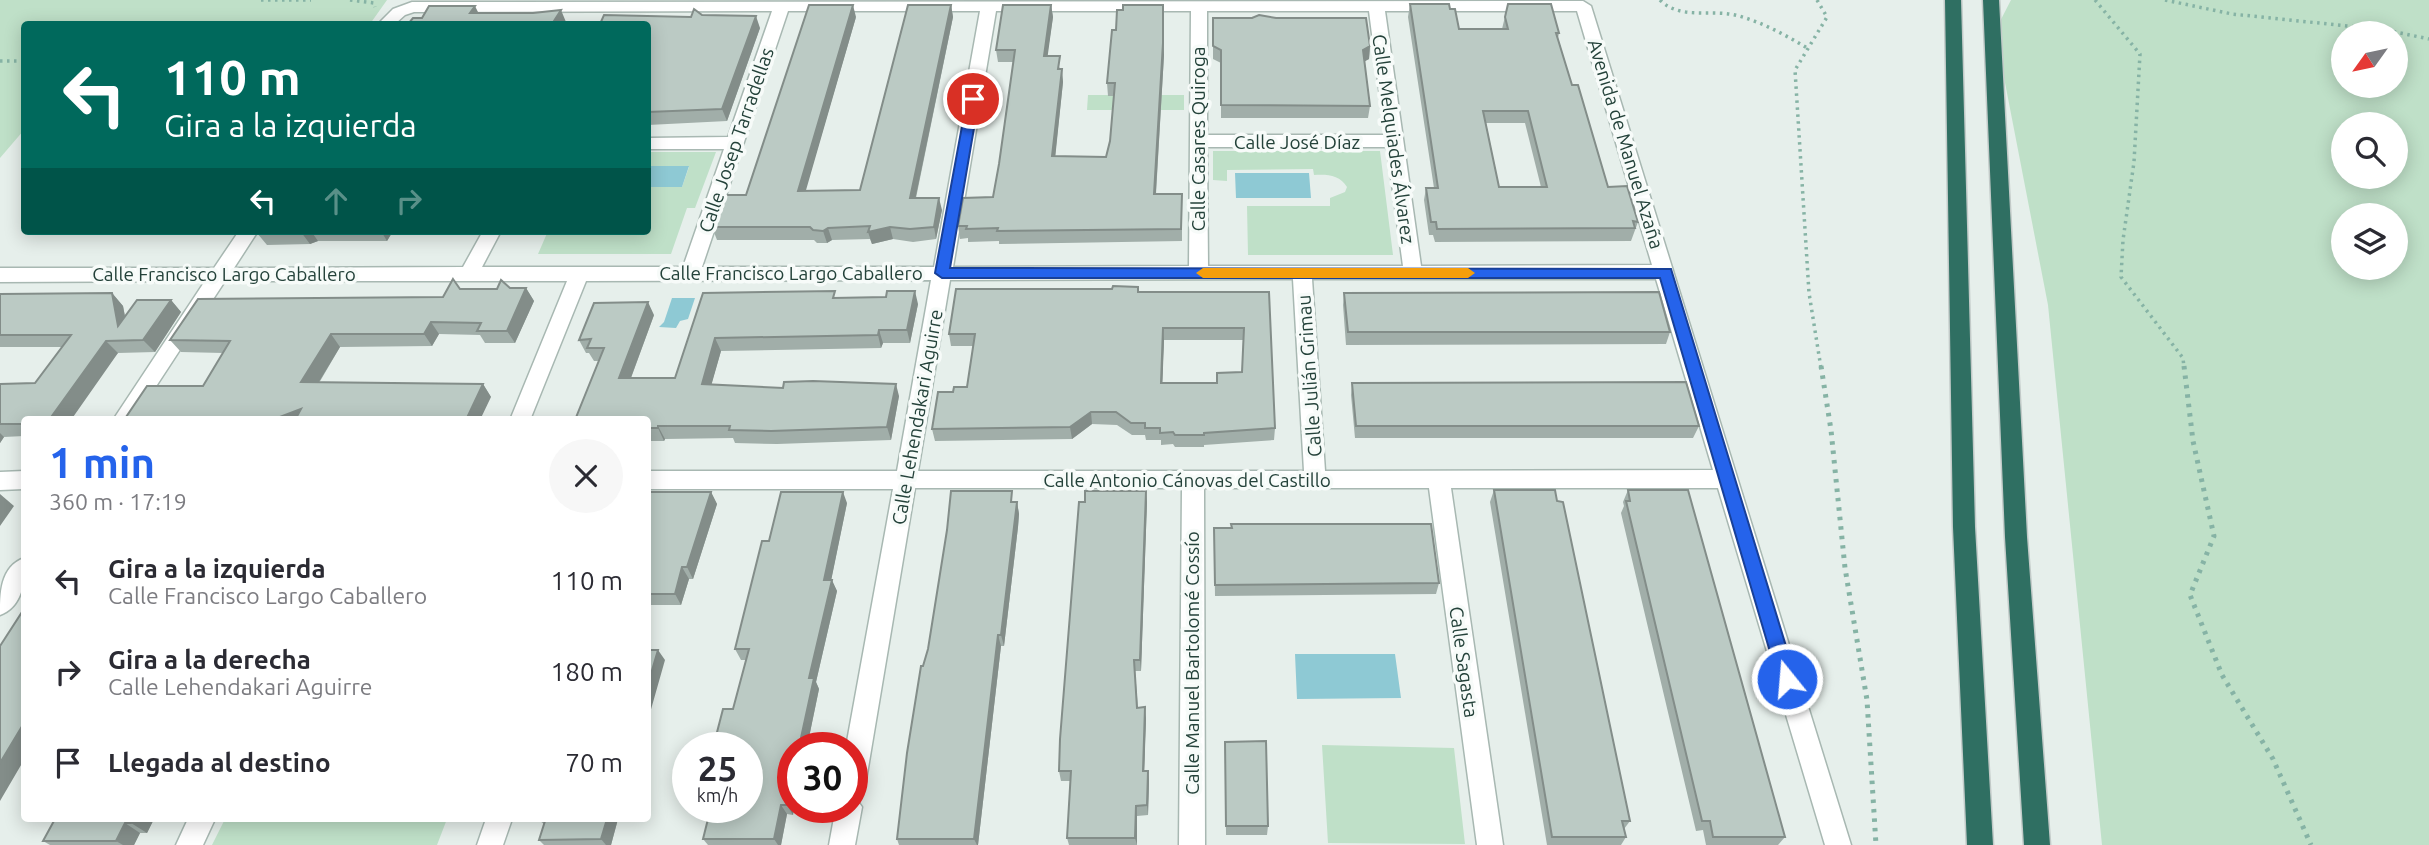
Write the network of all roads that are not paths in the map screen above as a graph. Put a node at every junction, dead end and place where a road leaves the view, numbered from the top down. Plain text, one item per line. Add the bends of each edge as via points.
1 (1953, 0) edge
2 (1991, 0) edge
3 (782, 6) junction
4 (989, 6) junction
5 (1199, 6) junction
6 (1376, 6) junction
7 (605, 7) junction
8 (381, 18) edge
9 (597, 21) edge
10 (1395, 141) junction
11 (1198, 142) junction
12 (651, 143) edge
13 (735, 143) junction
14 (245, 235) edge
15 (490, 235) edge
16 (1666, 272) junction
17 (580, 273) junction
18 (690, 273) junction
19 (942, 273) junction
20 (1198, 273) junction
21 (1302, 273) junction
22 (1413, 273) junction
23 (220, 274) junction
24 (469, 274) junction
25 (0, 275) edge
26 (126, 416) edge
27 (522, 416) edge
28 (1726, 479) junction
29 (21, 480) edge
30 (651, 480) edge
31 (905, 480) junction
32 (1193, 480) junction
33 (1315, 480) junction
34 (1439, 480) junction
35 (0, 481) edge
36 (21, 573) edge
37 (0, 605) edge
38 (861, 732) edge
39 (200, 822) edge
40 (498, 822) edge
41 (846, 823) edge
42 (189, 845) edge
43 (490, 845) edge
44 (842, 845) edge
45 (1192, 845) edge
46 (1490, 845) edge
47 (1838, 845) edge
48 (1980, 845) edge
49 (2037, 845) edge

1 - 48 highway via 1964,527
2 - 49 highway via 2016,537
3 - 4 street
3 - 7 street
3 - 13 street, Calle Josep Tarradellas
4 - 5 street
4 - 19 street, Calle Lehendakari Aguirre
5 - 6 street
5 - 11 street, Calle Casares Quiroga
6 - 10 street, Calle Melquiades Álvarez
6 - 16 street, Avenida de Manuel Azaña via 1583,6
7 - 8 street via 412,8
7 - 9 street
10 - 11 street, Calle José Díaz
10 - 22 street, Calle Melquiades Álvarez
11 - 20 street, Calle Casares Quiroga
12 - 13 street
13 - 18 street, Calle Josep Tarradellas
14 - 23 street
15 - 24 street
16 - 22 street, Calle Francisco Largo Caballero
16 - 28 street, Avenida de Manuel Azaña
17 - 18 street, Calle Francisco Largo Caballero
17 - 24 street, Calle Francisco Largo Caballero
17 - 27 street
18 - 19 street, Calle Francisco Largo Caballero
19 - 20 street, Calle Francisco Largo Caballero
19 - 31 street, Calle Lehendakari Aguirre
20 - 21 street, Calle Francisco Largo Caballero
21 - 22 street, Calle Francisco Largo Caballero
21 - 33 street, Calle Julián Grimau
23 - 24 street, Calle Francisco Largo Caballero
23 - 25 street, Calle Francisco Largo Caballero
23 - 26 street
28 - 34 street, Calle Antonio Cánovas del Castillo
28 - 47 street, Avenida de Manuel Azaña
29 - 35 street
30 - 31 street, Calle Antonio Cánovas del Castillo
31 - 32 street, Calle Antonio Cánovas del Castillo
31 - 38 street, Calle Lehendakari Aguirre
32 - 33 street, Calle Antonio Cánovas del Castillo
32 - 45 street, Calle Manuel Bartolomé Cossío
33 - 34 street, Calle Antonio Cánovas del Castillo
34 - 46 street, Calle Sagasta
36 - 37 street
39 - 42 street
40 - 43 street
41 - 44 street

